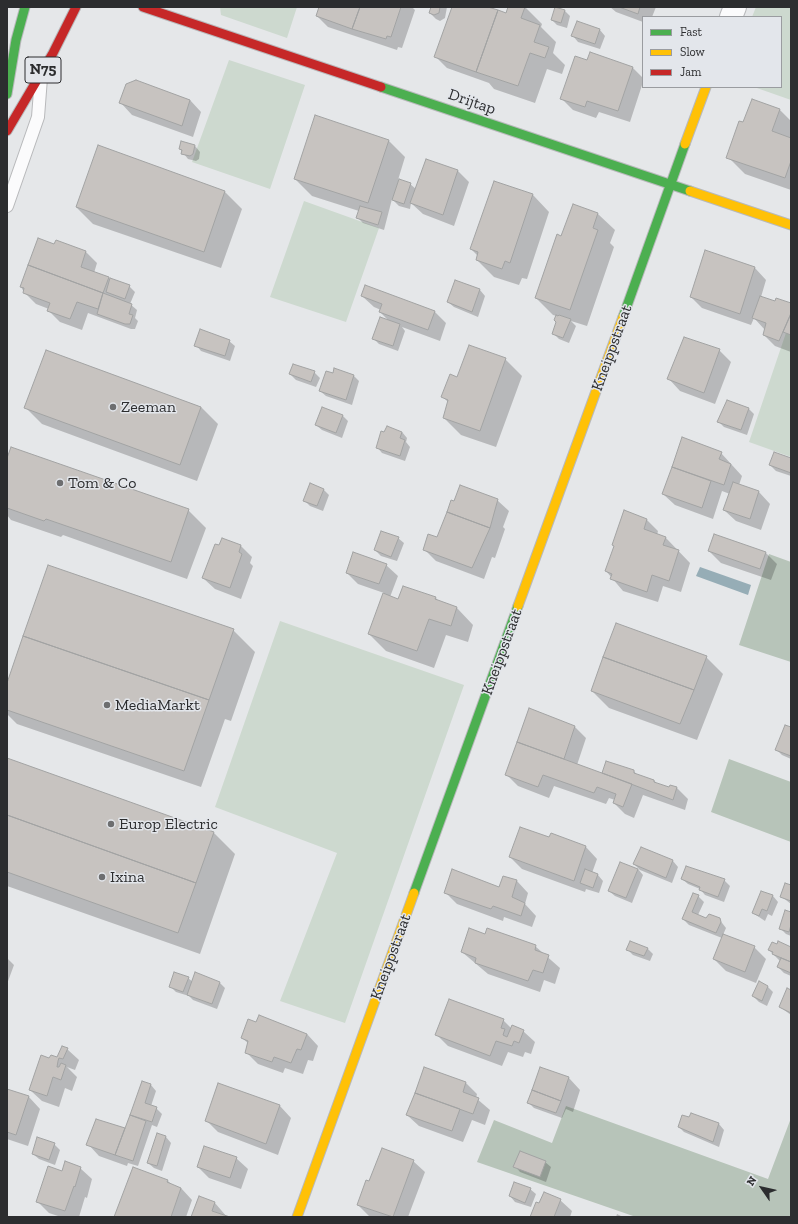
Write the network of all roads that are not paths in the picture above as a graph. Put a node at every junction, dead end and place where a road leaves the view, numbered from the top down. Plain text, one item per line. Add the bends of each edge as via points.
1 (25, 7) edge
2 (76, 7) edge
3 (143, 7) edge
4 (10, 68) edge
5 (41, 74) junction
6 (706, 88) edge
7 (7, 94) edge
8 (7, 131) edge
9 (672, 184) junction
10 (7, 206) edge
11 (791, 225) edge
12 (297, 1217) edge

1 - 4 street, N75
2 - 5 street, N75
3 - 9 street, Drijtap
4 - 7 street, N75
5 - 8 street, N75
5 - 10 lane via 38,117
6 - 9 street, Kneippstraat
9 - 11 street, Drijtap
9 - 12 street, Kneippstraat

